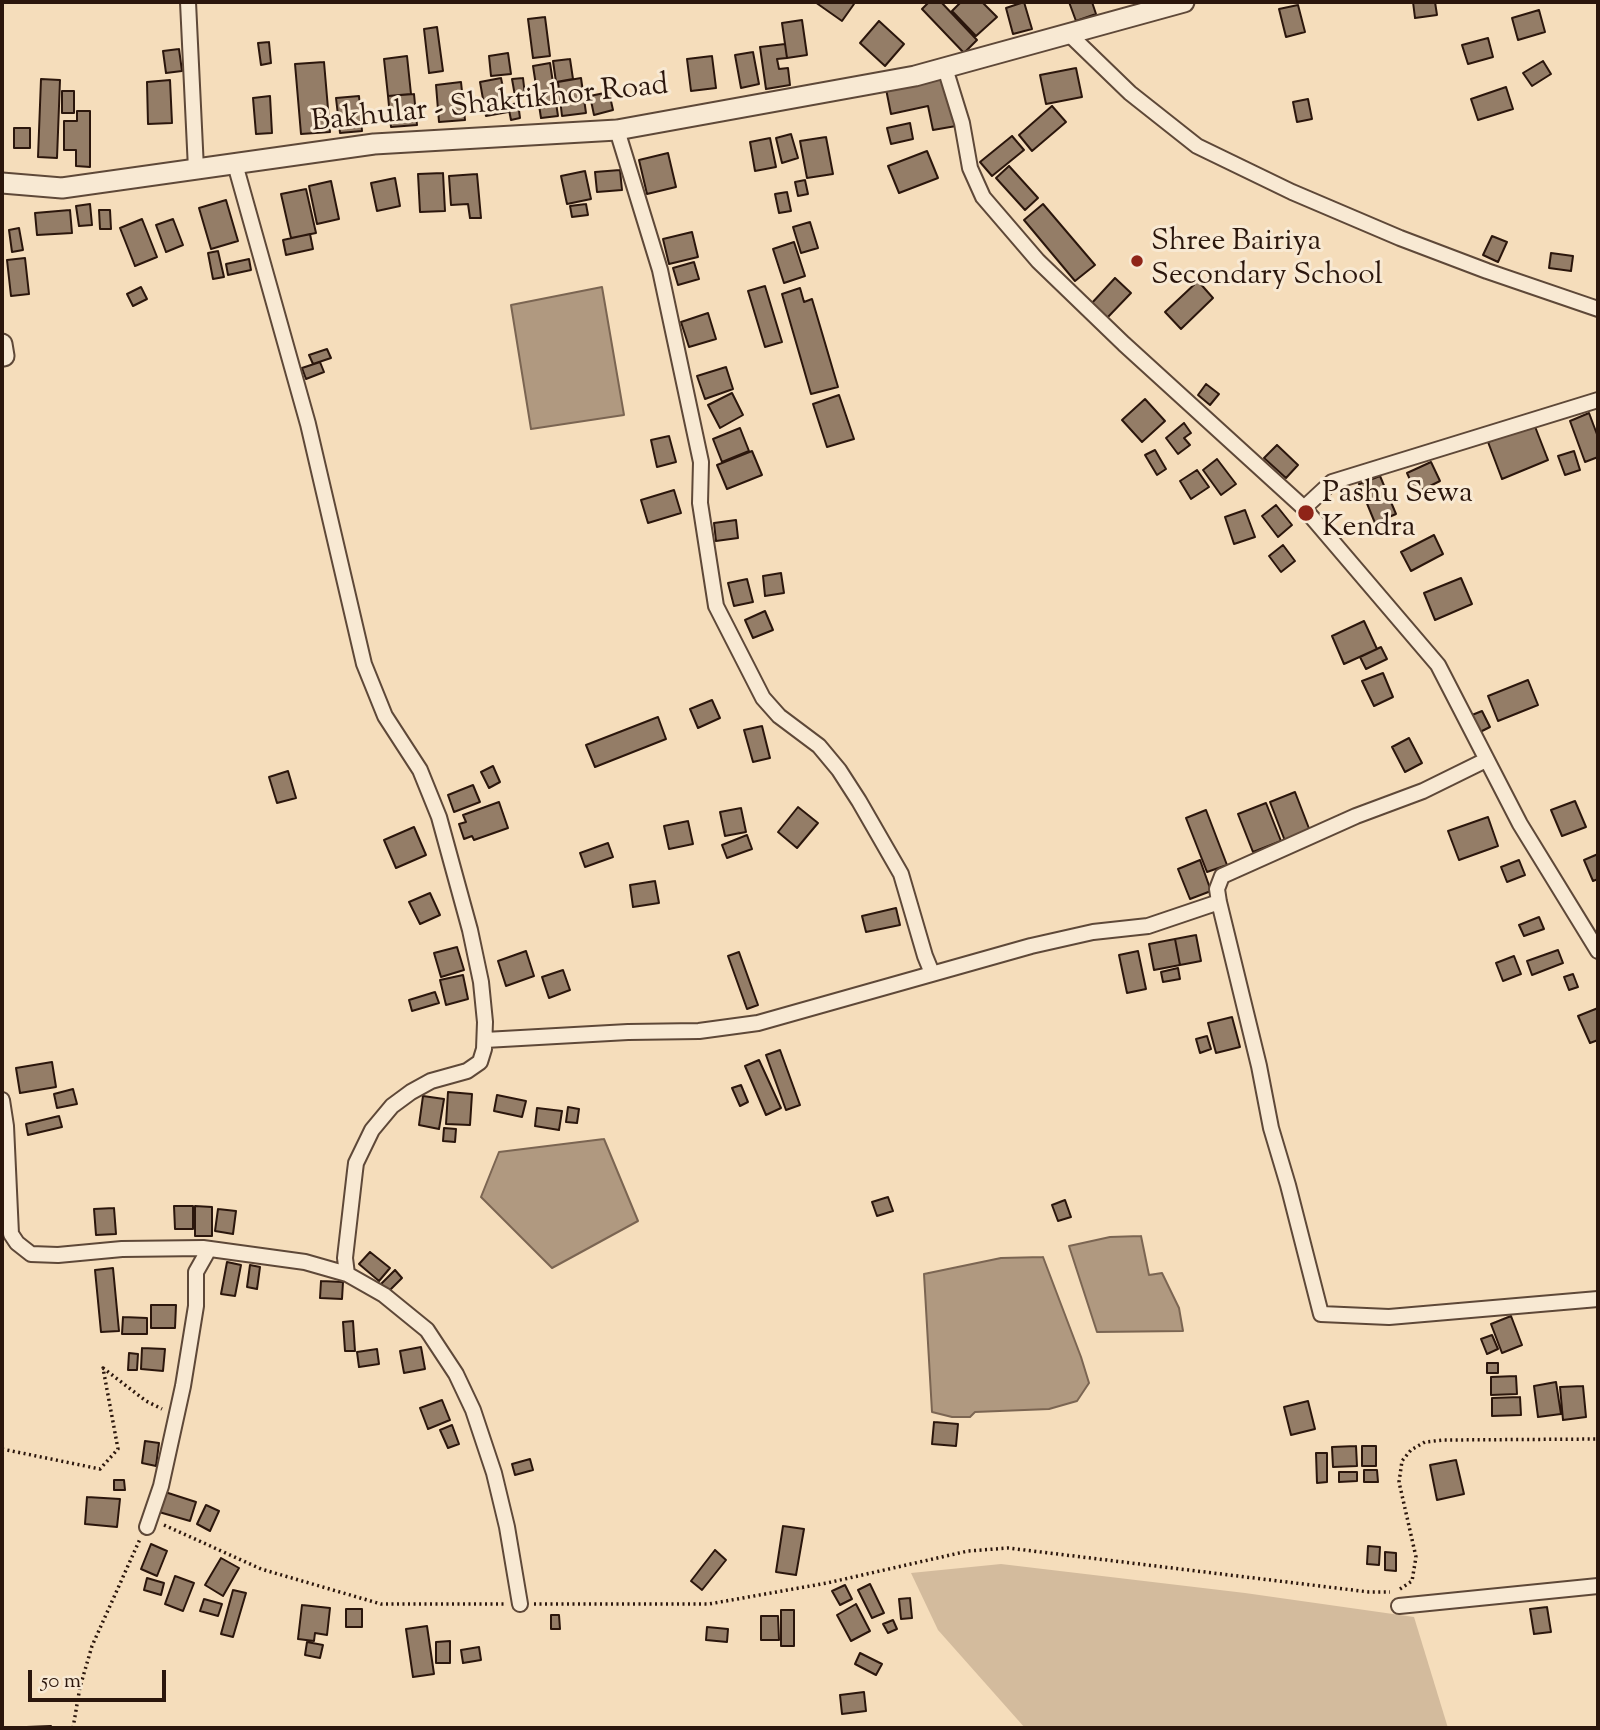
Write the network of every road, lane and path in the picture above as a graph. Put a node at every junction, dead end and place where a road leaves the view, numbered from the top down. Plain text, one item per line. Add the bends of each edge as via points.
1 (188, 2) edge
2 (1184, 2) edge
3 (1069, 34) junction
4 (945, 68) junction
5 (617, 130) junction
6 (235, 164) junction
7 (196, 169) junction
8 (2, 183) edge
9 (1598, 309) edge
10 (1598, 400) edge
11 (1304, 508) junction
12 (1486, 760) junction
13 (1219, 902) junction
14 (1598, 951) edge
15 (932, 973) junction
16 (485, 1040) junction
17 (2, 1100) edge
18 (209, 1249) junction
19 (347, 1274) junction
20 (1598, 1299) edge
21 (177, 1415) junction
22 (1598, 1439) edge
23 (2, 1450) edge
24 (147, 1527) junction
25 (1598, 1586) edge
26 (520, 1604) junction
27 (1399, 1606) dead end
28 (73, 1728) edge

1 - 7 street
2 - 3 street, Bakhular - Shaktikhor Road
3 - 4 street, Bakhular - Shaktikhor Road
3 - 9 street via 1130,93 1197,146 1400,238
4 - 5 street, Bakhular - Shaktikhor Road
4 - 11 street via 970,168 983,197 1038,261
5 - 6 street, Bakhular - Shaktikhor Road via 374,144
5 - 15 street via 660,270 701,462 700,503 716,606 763,698 819,746 859,801 901,874
6 - 7 street, Bakhular - Shaktikhor Road
6 - 16 street via 308,424 363,664 385,716 421,770 459,883 481,982
7 - 8 street, Bakhular - Shaktikhor Road via 62,188
10 - 11 street via 1332,482
11 - 12 street via 1438,665
12 - 13 street via 1222,876
12 - 14 street
13 - 15 street via 1148,926 1080,935
13 - 20 street via 1271,1128 1321,1314 1389,1318
15 - 16 street via 758,1023 699,1031
16 - 19 street via 480,1062 411,1092 372,1130 356,1163
17 - 18 street via 11,1234 30,1255
18 - 19 street via 305,1262
18 - 21 street via 196,1272 197,1306
19 - 26 street via 384,1295 427,1330 456,1374 474,1410 494,1473
21 - 23 path via 146,1401 103,1368 117,1449 100,1469
21 - 24 street
22 - 26 path via 1444,1440 1411,1450 1402,1461 1399,1482 1416,1557 1412,1581 1395,1592 1008,1548 968,1551 709,1604
24 - 26 path via 160,1523 261,1569 382,1604
24 - 28 path via 92,1646
25 - 27 street

